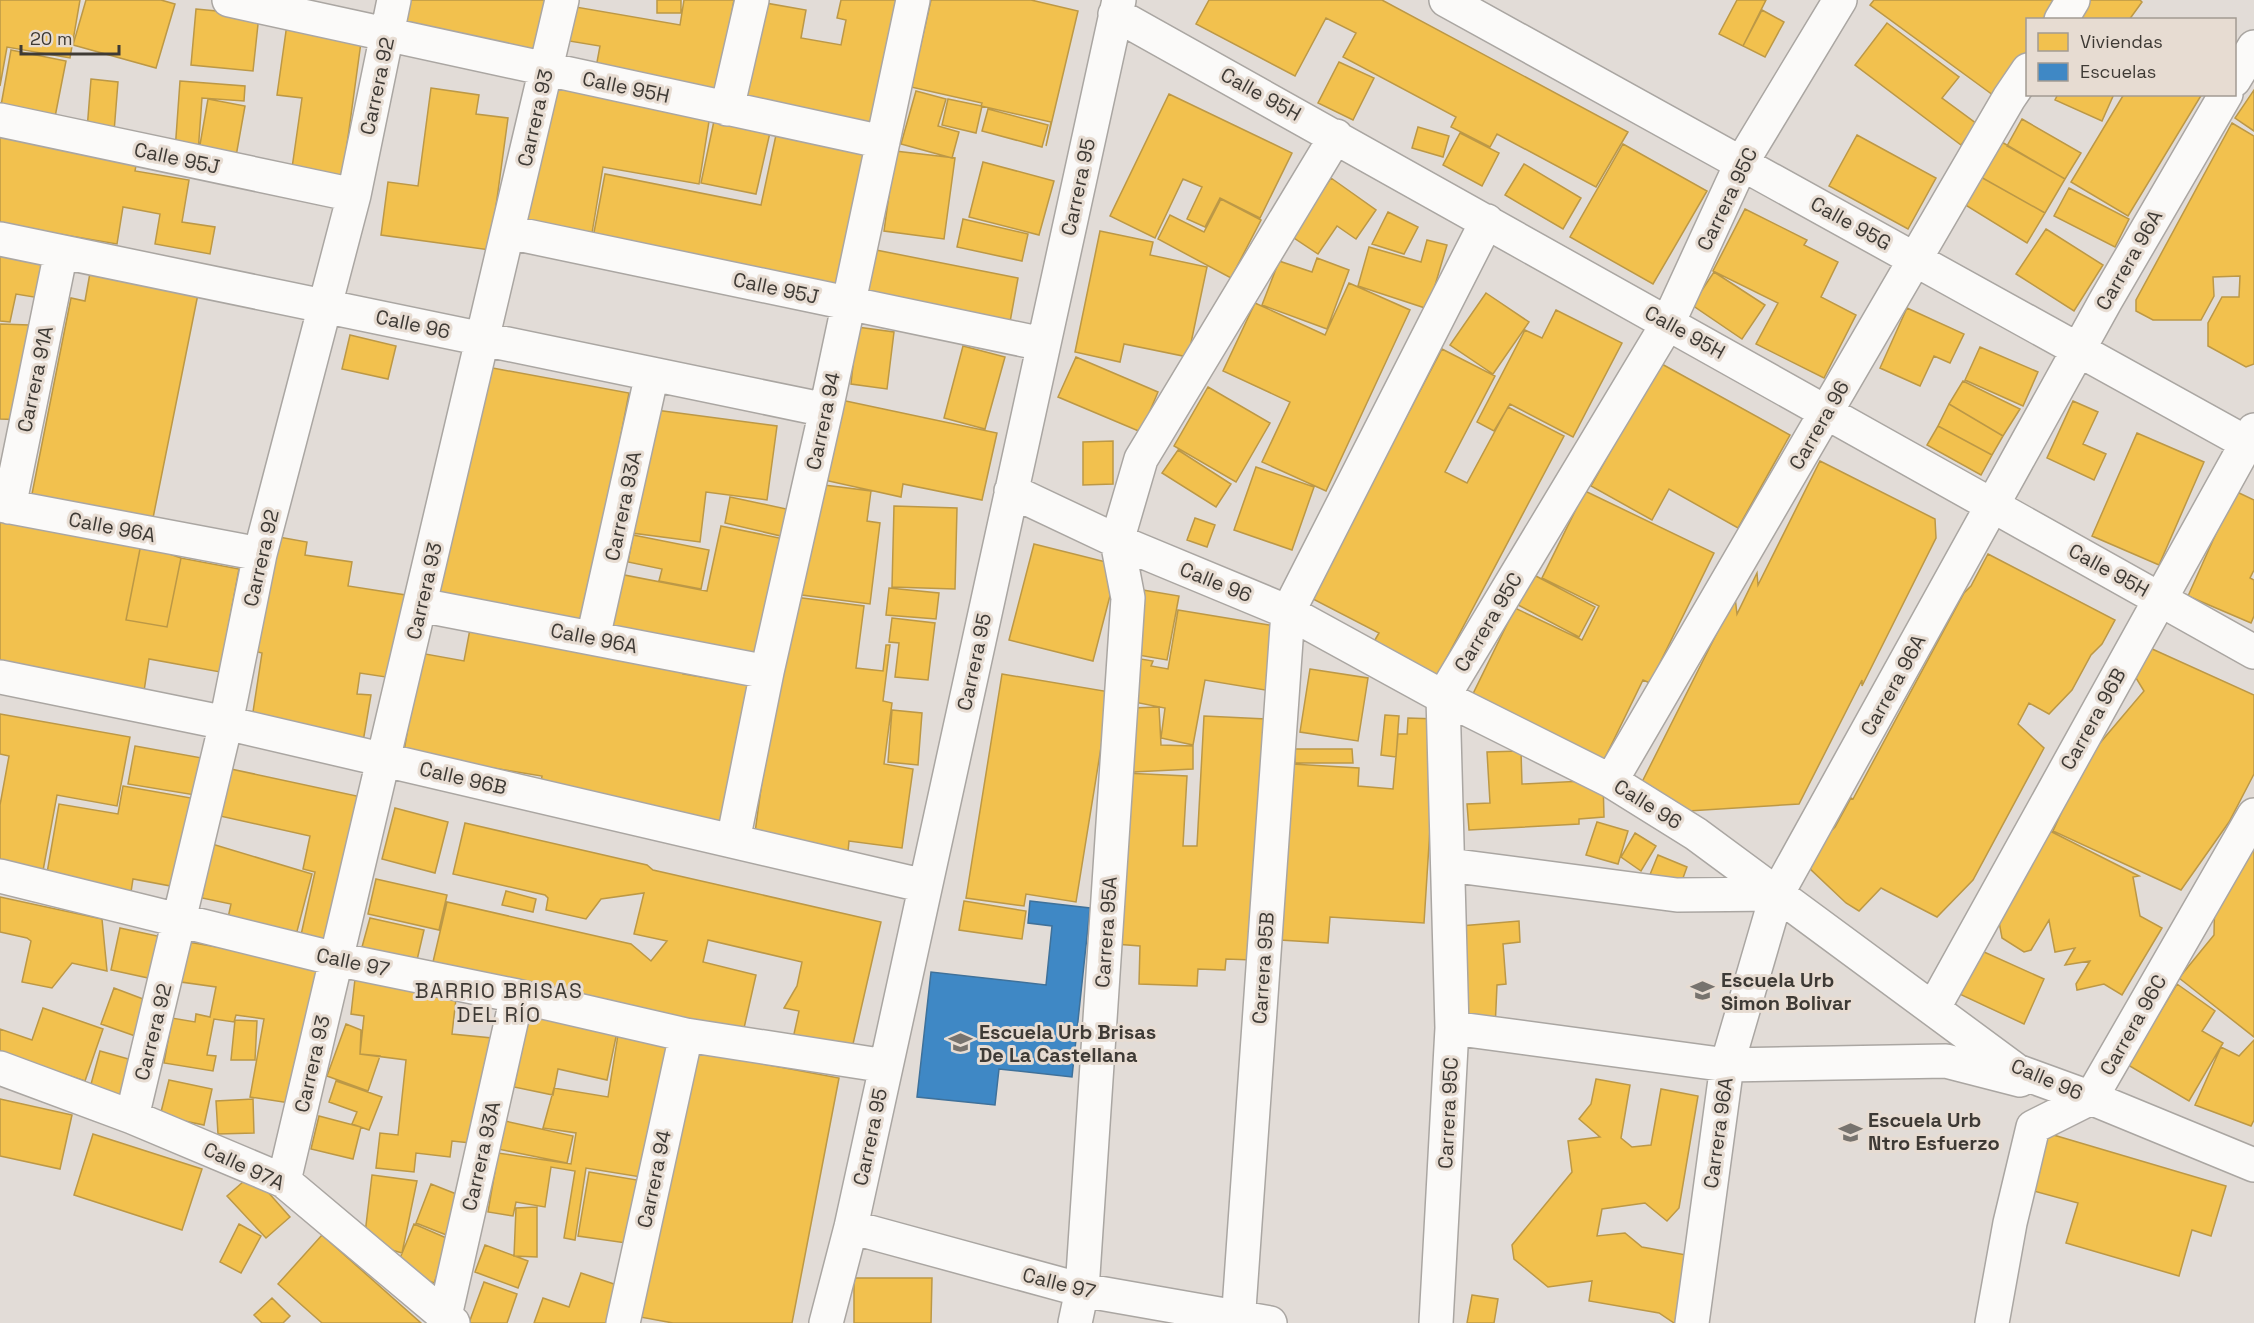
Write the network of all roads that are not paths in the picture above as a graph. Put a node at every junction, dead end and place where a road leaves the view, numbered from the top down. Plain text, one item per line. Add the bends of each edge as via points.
1 (229, 0) edge
2 (394, 0) edge
3 (562, 0) edge
4 (752, 0) edge
5 (913, 0) edge
6 (1446, 0) edge
7 (1840, 0) edge
8 (2073, 0) edge
9 (1117, 7) edge
10 (2062, 18) edge
11 (388, 35) junction
12 (2254, 47) edge
13 (547, 69) junction
14 (2026, 73) edge
15 (2236, 78) edge
16 (2225, 96) edge
17 (727, 109) junction
18 (0, 120) edge
19 (1336, 136) junction
20 (883, 142) junction
21 (1742, 162) junction
22 (354, 195) junction
23 (1487, 221) junction
24 (508, 232) junction
25 (0, 239) edge
26 (61, 252) junction
27 (1916, 259) junction
28 (848, 303) junction
29 (325, 306) junction
30 (1668, 323) junction
31 (483, 339) junction
32 (1044, 344) junction
33 (2079, 349) junction
34 (652, 374) junction
35 (826, 410) junction
36 (1827, 412) junction
37 (2252, 440) edge
38 (1011, 490) junction
39 (1992, 505) junction
40 (4, 506) edge
41 (1117, 541) junction
42 (260, 554) junction
43 (2160, 599) junction
44 (420, 605) junction
45 (1288, 612) junction
46 (593, 638) junction
47 (2254, 652) edge
48 (767, 672) junction
49 (0, 677) edge
50 (1443, 697) junction
51 (226, 723) junction
52 (384, 759) junction
53 (1611, 781) junction
54 (2254, 815) edge
55 (733, 841) junction
56 (1449, 866) junction
57 (0, 876) edge
58 (925, 886) junction
59 (1777, 894) junction
60 (180, 920) junction
61 (336, 959) junction
62 (517, 996) junction
63 (1933, 1009) junction
64 (1452, 1028) junction
65 (686, 1035) junction
66 (1727, 1065) junction
67 (885, 1066) junction
68 (0, 1068) edge
69 (2091, 1098) junction
70 (132, 1118) junction
71 (2254, 1165) edge
72 (284, 1181) junction
73 (851, 1227) junction
74 (1082, 1290) junction
75 (449, 1320) edge
76 (1238, 1320) edge
77 (622, 1323) edge
78 (826, 1323) edge
79 (1075, 1323) edge
80 (1270, 1323) edge
81 (1436, 1323) edge
82 (1692, 1323) edge
83 (1992, 1323) edge

1 - 11 street, Calle 95H
2 - 11 street, Carrera 92
3 - 13 street, Carrera 93
4 - 17 street
5 - 20 street, Carrera 94
6 - 21 street, Calle 95G
7 - 21 street, Carrera 95C
8 - 10 street
9 - 19 street, Calle 95H
9 - 32 street, Carrera 95
11 - 13 street, Calle 95H
11 - 22 street, Carrera 92
12 - 15 street
13 - 17 street, Calle 95H
13 - 24 street, Carrera 93
14 - 27 street, Carrera 96
16 - 33 street, Carrera 96A
17 - 20 street, Calle 95H
18 - 22 street, Calle 95J
19 - 23 street, Calle 95H
19 - 41 street via 1141,459
20 - 28 street, Carrera 94
21 - 27 street, Calle 95G
21 - 30 street, Carrera 95C
22 - 29 street, Carrera 92
23 - 30 street, Calle 95H
23 - 45 street
24 - 28 street, Calle 95J
24 - 31 street, Carrera 93
25 - 26 street, Calle 96
26 - 29 street, Calle 96
26 - 40 street, Carrera 91A
27 - 33 street, Calle 95G
27 - 36 street, Carrera 96
28 - 32 street, Calle 95J
28 - 35 street, Carrera 94
29 - 31 street, Calle 96
29 - 42 street, Carrera 92
30 - 36 street, Calle 95H
30 - 50 street, Carrera 95C
31 - 34 street, Calle 96
31 - 44 street, Carrera 93
32 - 38 street, Carrera 95
33 - 37 street, Calle 95G
33 - 39 street, Carrera 96A
34 - 35 street, Calle 96
34 - 46 street, Carrera 93A
35 - 48 street, Carrera 94
36 - 39 street, Calle 95H
36 - 53 street, Carrera 96
37 - 43 street, Carrera 96B
38 - 41 street, Calle 96
38 - 58 street, Carrera 95
39 - 43 street, Calle 95H
39 - 59 street, Carrera 96A
40 - 42 street, Calle 96A
41 - 45 street, Calle 96
41 - 74 street, Carrera 95A via 1128,598
42 - 51 street, Carrera 92
43 - 47 street, Calle 95H
43 - 63 street, Carrera 96B
44 - 46 street, Calle 96A
44 - 52 street, Carrera 93
45 - 50 street, Calle 96
45 - 76 street, Carrera 95B
46 - 48 street, Calle 96A
48 - 55 street, Carrera 94
49 - 51 street, Calle 96B
50 - 53 street, Calle 96
50 - 56 street, Carrera 95C
51 - 52 street, Calle 96B
51 - 60 street, Carrera 92
52 - 55 street, Calle 96B
52 - 61 street, Carrera 93
53 - 59 street, Calle 96 via 1696,834
54 - 69 street, Carrera 96C
55 - 58 street, Calle 96B
56 - 59 street via 1677,895
56 - 64 street, Carrera 95C
57 - 60 street, Calle 97
58 - 67 street, Carrera 95
59 - 63 street, Calle 96
59 - 66 street, Carrera 96A
60 - 61 street, Calle 97
60 - 70 street, Carrera 92
61 - 62 street, Calle 97
61 - 72 street, Carrera 93
62 - 65 street, Calle 97
62 - 75 street, Carrera 93A
63 - 69 street, Calle 96 via 2017,1071
64 - 66 street
64 - 81 street, Carrera 95C
65 - 67 street, Calle 97
65 - 77 street, Carrera 94
66 - 69 street via 1946,1061
66 - 82 street, Carrera 96A
67 - 73 street, Carrera 95
68 - 70 street, Calle 97A
69 - 71 street, Calle 96
69 - 83 street, Carrera 96C via 2033,1127
70 - 72 street, Calle 97A
72 - 75 street, Calle 97A
73 - 74 street, Calle 97
73 - 78 street, Carrera 95
74 - 76 street, Calle 97
74 - 79 street, Carrera 95A
76 - 80 street, Calle 97

